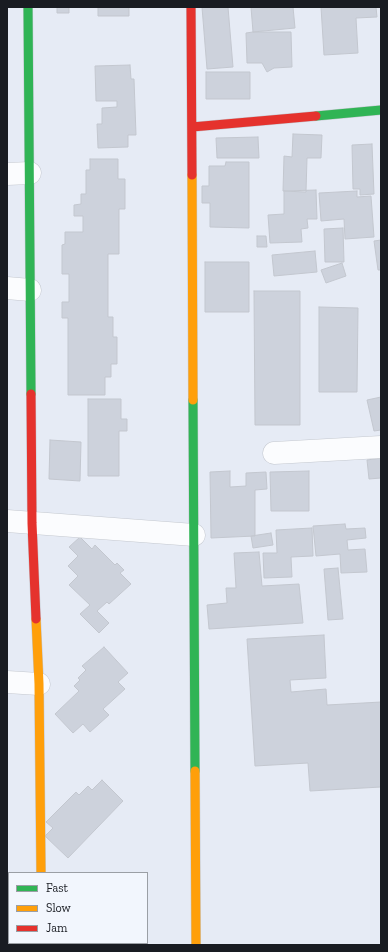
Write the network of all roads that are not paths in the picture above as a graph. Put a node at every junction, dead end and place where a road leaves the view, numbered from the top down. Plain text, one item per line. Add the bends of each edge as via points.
1 (28, 7) edge
2 (191, 7) edge
3 (381, 110) edge
4 (192, 127) junction
5 (7, 174) edge
6 (30, 174) junction
7 (7, 288) edge
8 (30, 290) junction
9 (381, 447) edge
10 (274, 453) dead end
11 (7, 521) edge
12 (32, 523) junction
13 (194, 535) junction
14 (7, 682) edge
15 (39, 684) junction
16 (41, 872) edge
17 (196, 945) edge

1 - 6 street
2 - 4 street
3 - 4 street
4 - 13 street
5 - 6 street
6 - 8 street
7 - 8 street
8 - 12 street
9 - 10 street
11 - 12 street
12 - 13 street
12 - 15 street
13 - 17 street
14 - 15 street
15 - 16 street

